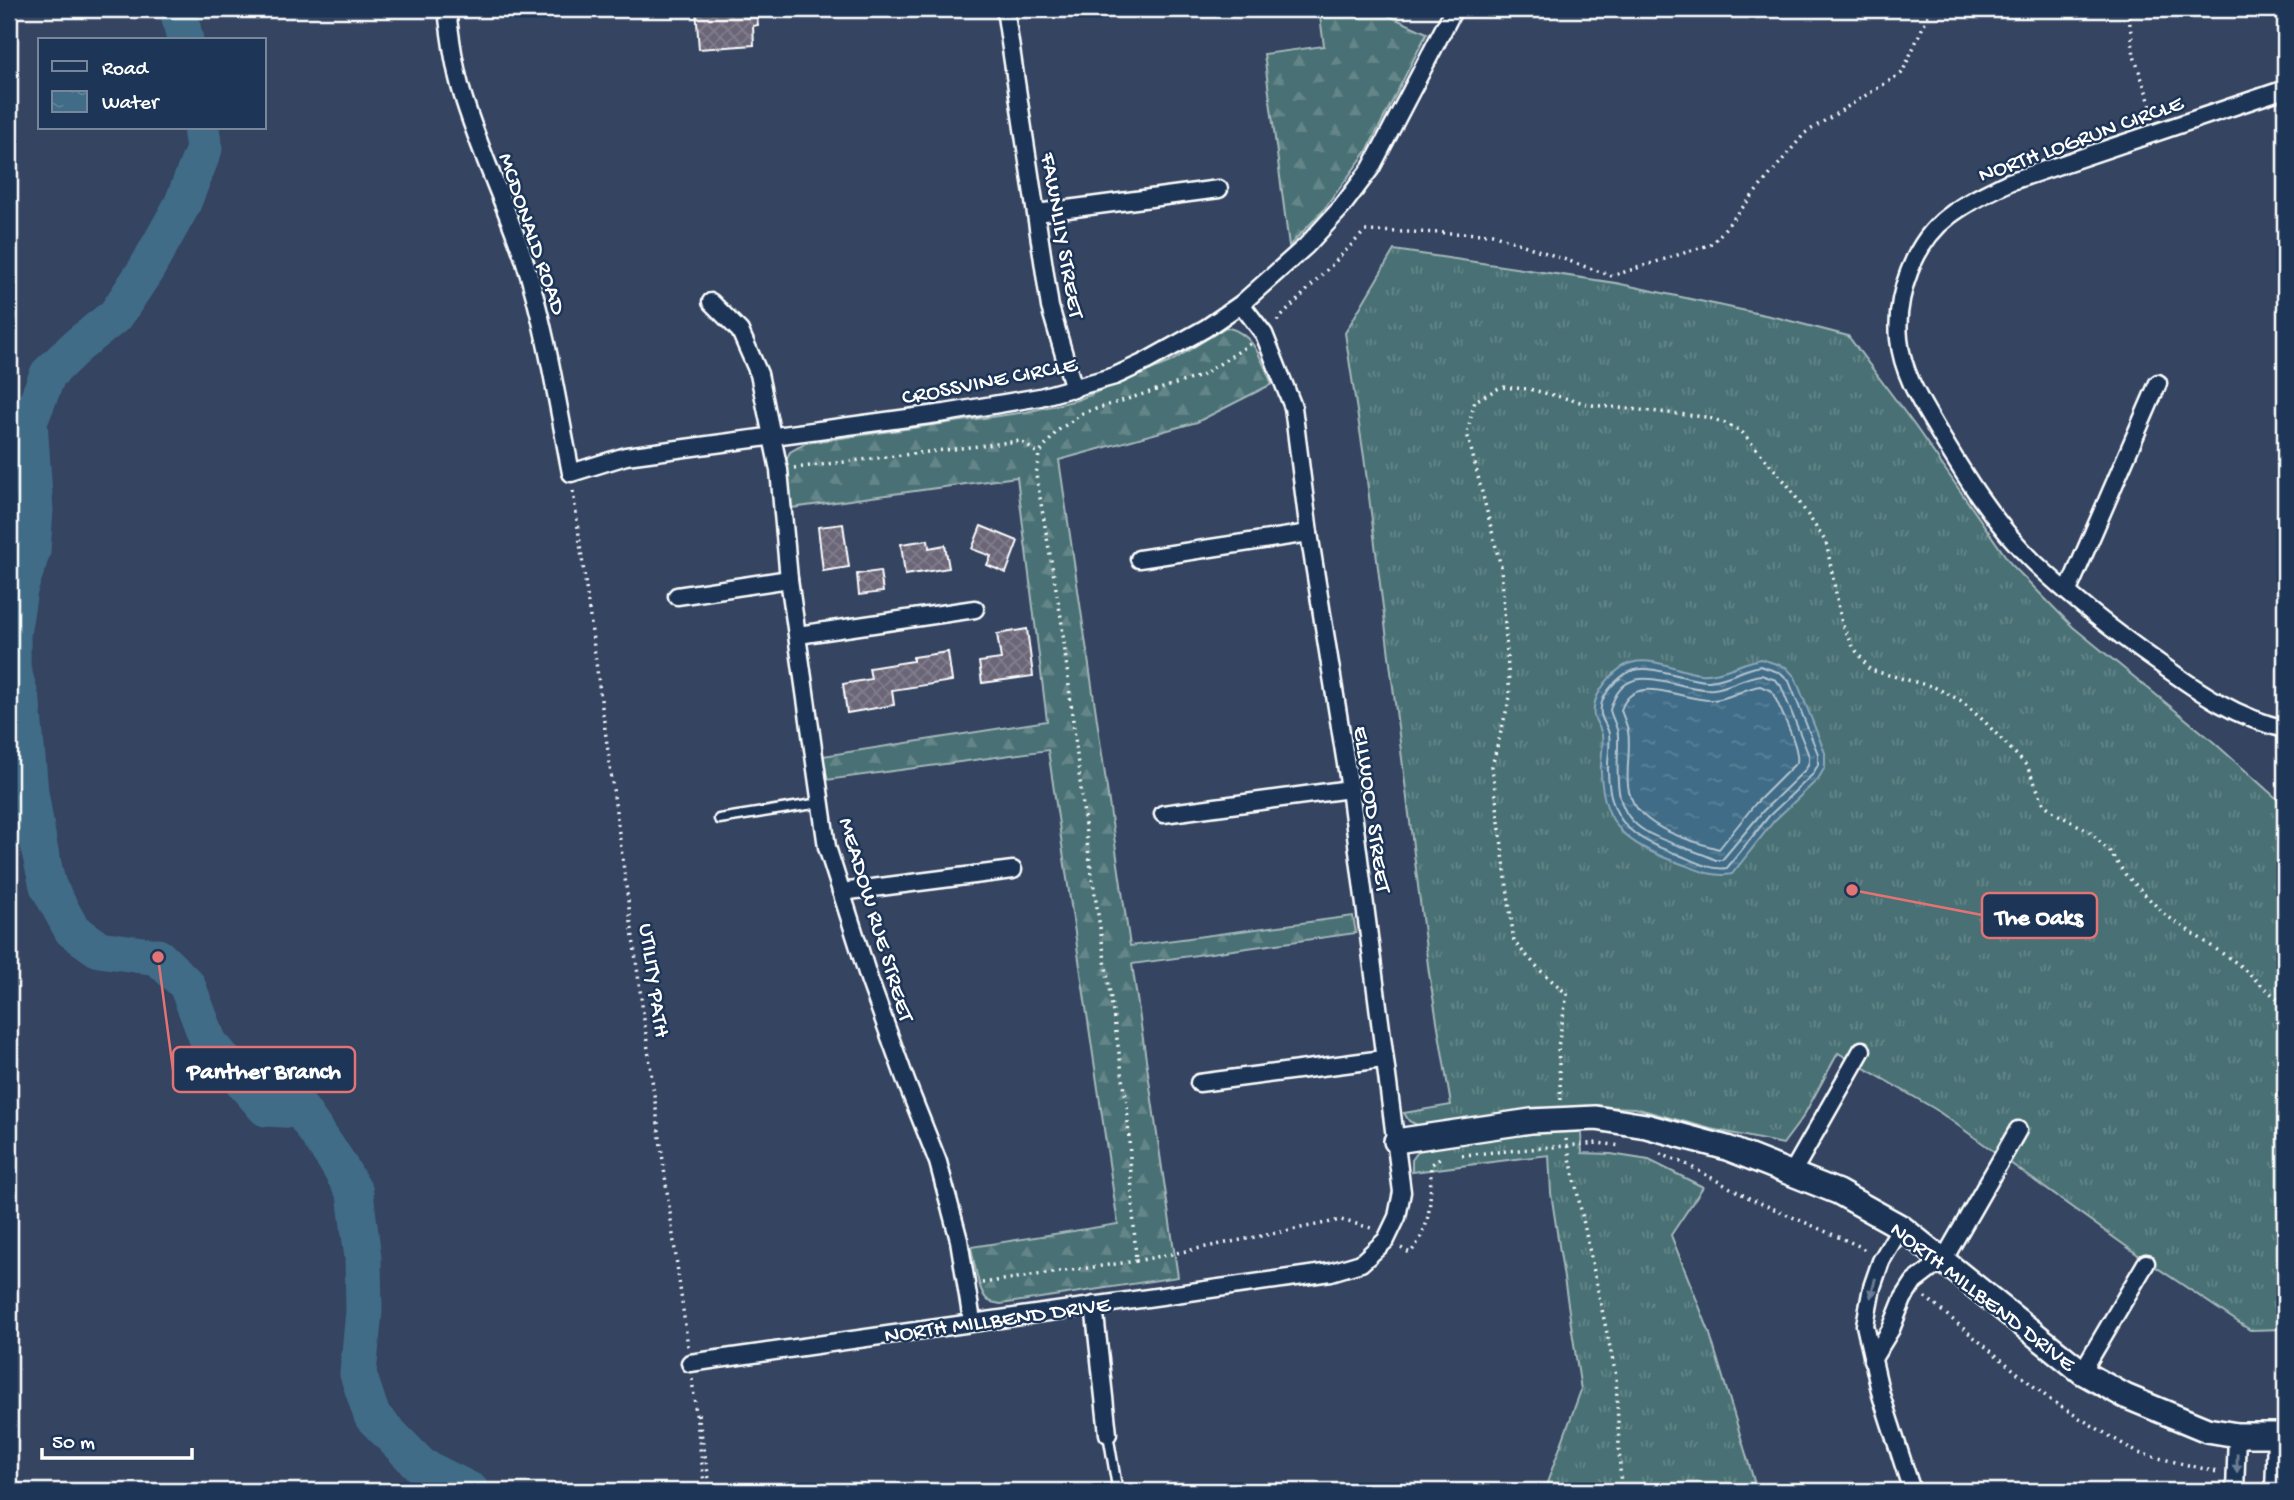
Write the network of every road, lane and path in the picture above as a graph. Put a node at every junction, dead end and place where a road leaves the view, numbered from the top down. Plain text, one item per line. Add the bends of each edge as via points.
1 (447, 9) edge
2 (1005, 9) edge
3 (1454, 9) edge
4 (2128, 9) edge
5 (2285, 89) edge
6 (2160, 132) junction
7 (1219, 189) dead end
8 (1037, 213) junction
9 (711, 302) dead end
10 (1241, 304) junction
11 (2158, 383) dead end
12 (1074, 389) junction
13 (773, 436) junction
14 (1039, 454) dead end
15 (779, 470) junction
16 (571, 473) junction
17 (1310, 533) junction
18 (1139, 559) dead end
19 (789, 579) junction
20 (2068, 591) junction
21 (677, 596) dead end
22 (975, 609) dead end
23 (799, 635) junction
24 (2285, 729) edge
25 (1350, 789) junction
26 (820, 803) junction
27 (1163, 814) dead end
28 (719, 819) dead end
29 (1013, 870) dead end
30 (841, 892) junction
31 (2285, 1006) edge
32 (1862, 1050) dead end
33 (1383, 1059) junction
34 (1199, 1083) dead end
35 (1562, 1119) junction
36 (2018, 1130) dead end
37 (1396, 1141) junction
38 (1567, 1146) junction
39 (1634, 1147) dead end
40 (1659, 1153) dead end
41 (1792, 1173) junction
42 (1901, 1227) junction
43 (1410, 1254) dead end
44 (1944, 1259) junction
45 (1136, 1261) dead end
46 (1881, 1261) junction
47 (2146, 1263) dead end
48 (1305, 1276) joint
49 (1914, 1282) junction
50 (968, 1285) junction
51 (1094, 1305) junction
52 (972, 1321) junction
53 (1872, 1360) junction
54 (690, 1363) junction
55 (2082, 1372) junction
56 (1108, 1434) joint
57 (2237, 1435) junction
58 (2281, 1436) edge
59 (2236, 1484) edge
60 (1117, 1487) dead end
61 (705, 1491) edge
62 (711, 1491) edge
63 (1621, 1491) edge
64 (1912, 1491) edge
65 (2274, 1491) edge

1 - 16 street, MCDONALD ROAD via 461,90 534,295
2 - 8 street, FAWNLILY STREET
3 - 10 street, CROSSVINE CIRCLE via 1371,168 1306,246
4 - 6 path via 2133,56
5 - 6 street, NORTH LOGRUN CIRCLE
6 - 20 street, NORTH LOGRUN CIRCLE via 2009,182 1973,199 1927,239 1914,262 1899,309 1899,340 1907,374 1921,402 1976,492 2034,562
7 - 8 street
8 - 12 street, FAWNLILY STREET via 1050,307
9 - 13 street, MEADOW RUE STREET via 740,331 760,374
10 - 12 street, CROSSVINE CIRCLE via 1145,362
10 - 17 street, ELLWOOD STREET via 1264,334 1293,407
11 - 20 street
12 - 13 street, CROSSVINE CIRCLE via 945,413
13 - 15 street, MEADOW RUE STREET
13 - 16 street, CROSSVINE CIRCLE via 626,456
14 - 15 path via 1020,442
15 - 19 street, MEADOW RUE STREET
16 - 54 path, UTILITY PATH
17 - 18 street
17 - 25 street, ELLWOOD STREET
19 - 21 street
19 - 23 street, MEADOW RUE STREET
20 - 24 street, NORTH LOGRUN CIRCLE via 2111,629 2213,700 2246,718
22 - 23 street
23 - 26 street, MEADOW RUE STREET
25 - 27 street
25 - 33 street, ELLWOOD STREET
26 - 28 lane
26 - 30 street, MEADOW RUE STREET
29 - 30 street
30 - 50 street, MEADOW RUE STREET via 906,1084 938,1161
31 - 35 path via 2238,964 2164,914 2089,831 2045,804 2027,766 1960,700 1934,687 1870,670 1842,624 1826,542 1787,484 1741,431 1706,417 1592,405 1501,387 1475,401 1467,433 1501,568 1510,697 1492,766 1514,942 1567,994 1558,1047
32 - 41 street
33 - 34 street
33 - 37 street, ELLWOOD STREET
35 - 37 street, NORTH MILLBEND DRIVE
35 - 38 path
35 - 41 street, NORTH MILLBEND DRIVE via 1596,1118 1646,1126 1727,1148
36 - 44 street
37 - 48 street, ELLWOOD STREET via 1402,1192 1386,1240 1361,1263
38 - 39 path
38 - 43 path via 1439,1157 1430,1165 1430,1209 1424,1230
38 - 63 path via 1616,1376
40 - 46 path
41 - 42 street, NORTH MILLBEND DRIVE
42 - 44 street, NORTH MILLBEND DRIVE
42 - 46 street
44 - 49 street
44 - 55 street, NORTH MILLBEND DRIVE
45 - 50 path
46 -> 53 street via 1866,1325
47 - 55 street
48 - 51 street, NORTH MILLBEND DRIVE
49 - 53 street
49 - 59 path via 1920,1293 2053,1402 2138,1453
50 - 52 street, MEADOW RUE STREET
51 - 52 street, NORTH MILLBEND DRIVE
51 - 56 street
52 - 54 street, NORTH MILLBEND DRIVE
53 - 64 street
54 - 61 path, UTILITY PATH
54 - 62 path
55 - 57 street, NORTH MILLBEND DRIVE via 2170,1416
56 - 60 lane
57 - 58 street, NORTH MILLBEND DRIVE
57 -> 59 street
58 - 65 street

